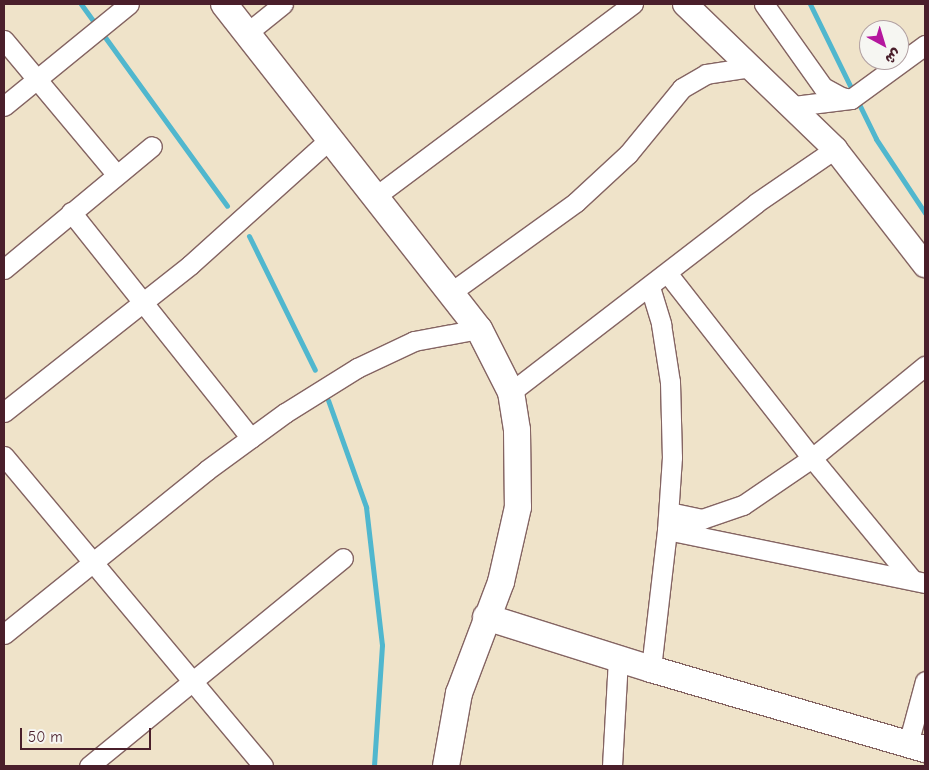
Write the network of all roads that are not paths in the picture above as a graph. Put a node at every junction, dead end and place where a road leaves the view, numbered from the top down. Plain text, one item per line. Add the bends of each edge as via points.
1 (129, 4) edge
2 (224, 4) edge
3 (283, 4) edge
4 (633, 4) edge
5 (685, 4) edge
6 (764, 4) edge
7 (247, 33) junction
8 (4, 40) edge
9 (925, 45) edge
10 (752, 67) junction
11 (37, 79) junction
12 (851, 99) junction
13 (4, 106) edge
14 (794, 106) junction
15 (329, 140) junction
16 (152, 146) dead end
17 (835, 149) junction
18 (116, 174) junction
19 (376, 196) junction
20 (71, 212) junction
21 (925, 265) edge
22 (4, 269) edge
23 (668, 274) junction
24 (650, 287) junction
25 (450, 293) junction
26 (143, 303) junction
27 (479, 328) junction
28 (925, 366) edge
29 (511, 392) junction
30 (4, 412) edge
31 (251, 438) junction
32 (4, 456) edge
33 (812, 458) junction
34 (668, 521) junction
35 (343, 558) dead end
36 (94, 562) junction
37 (918, 581) edge
38 (486, 617) junction
39 (4, 634) edge
40 (618, 658) junction
41 (650, 669) junction
42 (193, 681) junction
43 (925, 681) edge
44 (917, 747) edge
45 (89, 766) edge
46 (263, 766) edge
47 (446, 766) edge
48 (612, 766) edge

1 - 11 street
2 - 7 main road
3 - 7 street
4 - 19 street
5 - 10 street
6 - 12 street via 816,80 831,93
7 - 15 main road
8 - 11 street
9 - 12 street
10 - 14 street
10 - 25 street via 706,74 682,88 628,154 576,202
11 - 13 street
11 - 18 street
12 - 14 street
14 - 17 street
15 - 19 main road
15 - 26 street
16 - 18 street
17 - 21 street
17 - 23 street via 756,203
18 - 20 street
19 - 25 main road
20 - 22 street
20 - 26 street
23 - 24 street
23 - 33 street
24 - 29 street
24 - 34 street via 661,324 670,382
25 - 27 main road
26 - 30 street
26 - 31 street
27 - 29 main road
27 - 31 street via 414,341 357,368
28 - 33 street
29 - 38 main road via 518,448 518,507 501,582
31 - 36 street
32 - 36 street
33 - 34 street via 743,505 723,514
33 - 37 street
34 - 37 street
34 - 41 street
35 - 42 street
36 - 39 street
36 - 42 street
38 - 40 main road
38 - 47 main road via 459,693
40 - 41 main road
40 - 48 street
41 - 44 main road
42 - 45 street
42 - 46 street
43 - 44 street

